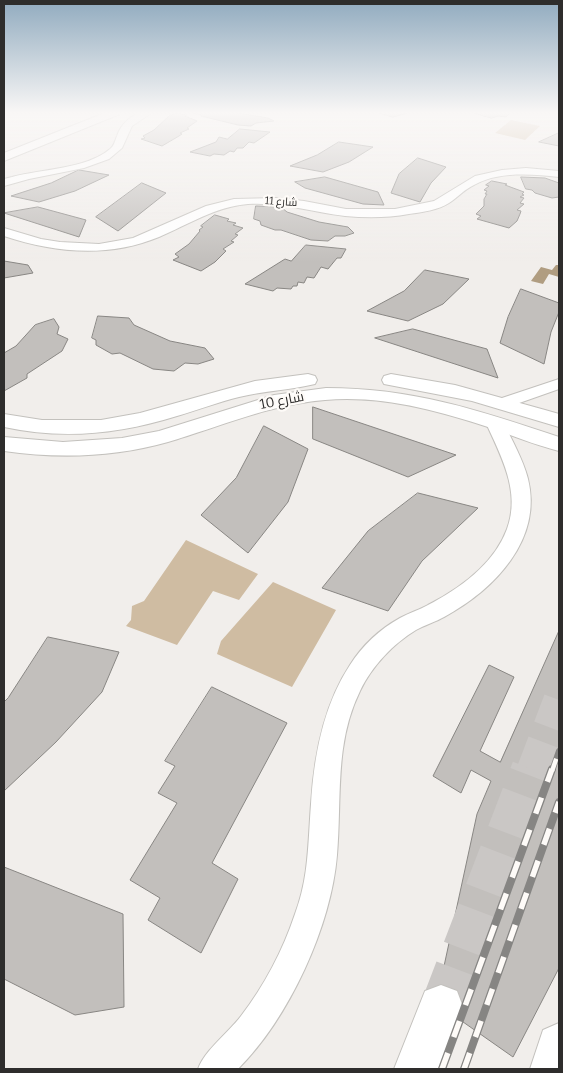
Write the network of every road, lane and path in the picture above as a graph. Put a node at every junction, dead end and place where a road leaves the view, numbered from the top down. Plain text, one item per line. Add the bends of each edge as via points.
1 (94, 162) edge
2 (559, 174) edge
3 (4, 183) edge
4 (4, 232) edge
5 (559, 384) edge
6 (419, 392) junction
7 (505, 403) junction
8 (4, 421) edge
9 (559, 421) edge
10 (504, 431) junction
11 (4, 444) edge
12 (559, 444) edge
13 (441, 1007) tunnel mouth
14 (559, 1046) edge
15 (215, 1069) edge
16 (417, 1069) edge
17 (552, 1069) edge

1 - 3 street
2 - 4 street, شارع 11 via 523,172 496,175 471,182 440,203 389,213 351,213 276,200 231,203 202,210 154,234 107,246 52,246 32,243
5 - 7 street
6 - 7 street, شارع 10
6 - 8 street, شارع 10 via 363,379 318,379 248,388 126,423 65,428
6 - 10 street, شارع 10
6 - 11 street, شارع 10 via 293,398 250,408 161,437 112,446 60,449
7 - 9 street, شارع 10
10 - 12 street, شارع 10
10 - 15 street via 522,501 521,516 511,546 502,560 461,596 406,625 384,641 364,662 349,687 332,741 324,796 323,857 308,921 255,1025
13 - 16 main road
14 - 17 main road

